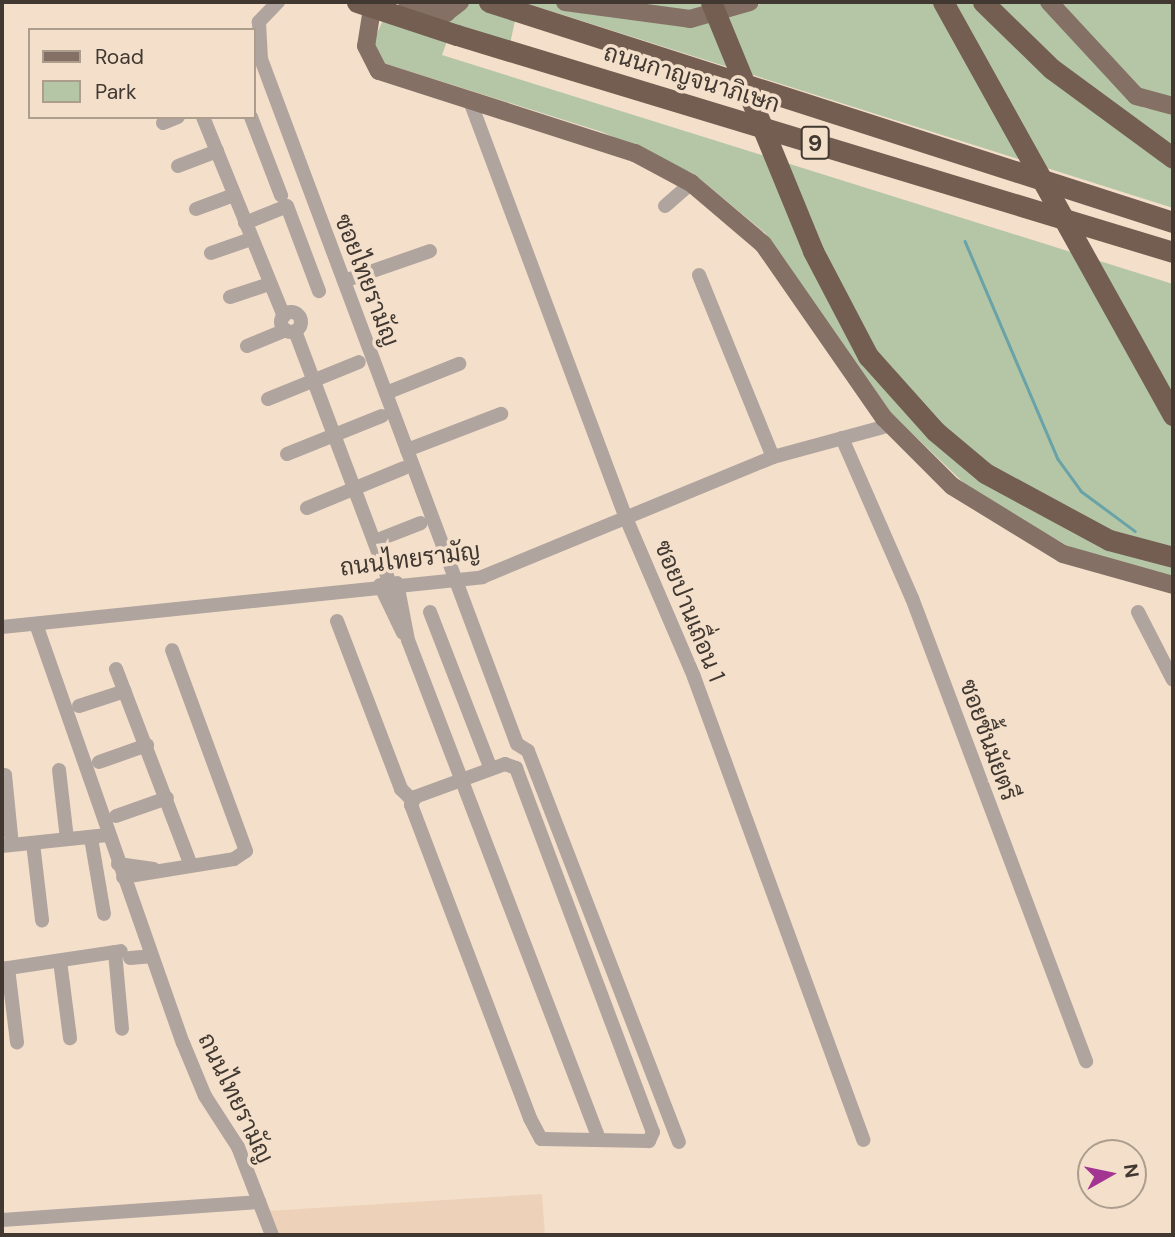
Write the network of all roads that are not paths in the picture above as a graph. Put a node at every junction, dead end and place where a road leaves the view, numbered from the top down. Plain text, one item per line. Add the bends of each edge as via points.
1 (278, 2) edge
2 (357, 2) edge
3 (381, 2) edge
4 (407, 2) edge
5 (460, 2) edge
6 (489, 2) edge
7 (565, 2) edge
8 (711, 2) edge
9 (750, 2) edge
10 (943, 2) edge
11 (983, 2) edge
12 (1049, 2) edge
13 (257, 50) edge
14 (470, 101) junction
15 (1173, 106) edge
16 (173, 119) edge
17 (204, 119) edge
18 (252, 119) edge
19 (163, 123) dead end
20 (217, 151) junction
21 (1173, 158) edge
22 (178, 166) dead end
23 (691, 183) junction
24 (234, 195) junction
25 (281, 195) dead end
26 (665, 206) dead end
27 (196, 209) dead end
28 (1173, 222) edge
29 (245, 223) junction
30 (251, 239) junction
31 (430, 251) dead end
32 (1173, 252) edge
33 (211, 253) dead end
34 (699, 275) dead end
35 (344, 281) junction
36 (269, 284) junction
37 (319, 291) dead end
38 (230, 297) dead end
39 (288, 326) junction
40 (247, 346) dead end
41 (359, 362) dead end
42 (459, 364) dead end
43 (313, 381) junction
44 (386, 393) junction
45 (268, 399) dead end
46 (501, 414) dead end
47 (1173, 415) edge
48 (382, 416) dead end
49 (891, 425) junction
50 (335, 434) junction
51 (842, 438) junction
52 (407, 450) junction
53 (287, 454) dead end
54 (773, 457) junction
55 (404, 468) dead end
56 (356, 488) junction
57 (307, 508) dead end
58 (626, 517) junction
59 (422, 523) dead end
60 (375, 541) junction
61 (1173, 557) edge
62 (454, 578) junction
63 (385, 585) junction
64 (1173, 585) edge
65 (430, 612) dead end
66 (1138, 612) dead end
67 (337, 621) dead end
68 (36, 624) junction
69 (2, 627) edge
70 (172, 650) dead end
71 (116, 669) dead end
72 (1173, 680) edge
73 (125, 691) junction
74 (79, 706) dead end
75 (146, 745) junction
76 (99, 762) dead end
77 (491, 769) junction
78 (59, 770) dead end
79 (5, 775) dead end
80 (461, 780) junction
81 (167, 798) junction
82 (412, 800) junction
83 (116, 816) dead end
84 (107, 835) junction
85 (91, 838) junction
86 (67, 839) junction
87 (33, 843) junction
88 (7, 845) edge
89 (191, 865) junction
90 (120, 871) junction
91 (104, 914) dead end
92 (42, 920) dead end
93 (149, 952) junction
94 (120, 955) junction
95 (60, 961) junction
96 (5, 968) edge
97 (122, 1030) dead end
98 (70, 1038) dead end
99 (18, 1042) dead end
100 (1086, 1061) dead end
101 (599, 1139) junction
102 (863, 1140) dead end
103 (679, 1142) dead end
104 (259, 1202) junction
105 (2, 1220) edge
106 (272, 1235) edge

1 - 13 street, ซอยไทยรามัญ via 259,22
2 - 32 highway, ถนนกาญจนาภิเษก / 9, bridge
3 - 14 main road via 368,25 370,62 379,71
4 - 5 main road via 446,13
6 - 28 highway, ถนนกาญจนาภิเษก / 9
7 - 9 main road via 690,19
8 - 61 highway, bridge via 813,251 868,356 977,467 1109,540
10 - 47 highway, bridge
11 - 21 highway via 1052,69
12 - 15 main road via 1136,96
13 - 35 street, ซอยไทยรามัญ
14 - 23 main road via 635,153
14 - 58 street, ซอยปานเถื่อน 1
16 - 19 street
17 - 20 street
18 - 25 street
20 - 22 street
20 - 24 street
23 - 26 street
23 - 49 main road via 725,206 788,275
24 - 27 street
24 - 29 street
29 - 30 street
29 - 37 street via 287,206
30 - 33 street
30 - 36 street
31 - 35 street
34 - 54 street
35 - 44 street, ซอยไทยรามัญ
36 - 38 street
36 - 39 street
39 - 40 street
39 - 43 street
41 - 43 street
42 - 44 street
43 - 45 street
43 - 50 street
44 - 52 street, ซอยไทยรามัญ
46 - 52 street
48 - 50 street
49 - 51 street, ถนนไทยรามัญ
49 - 64 main road via 943,479 997,520 1063,554
50 - 53 street
50 - 56 street
51 - 54 street, ถนนไทยรามัญ
51 - 100 street, ซอยชื้นมัยตรี via 912,598
52 - 62 street, ซอยไทยรามัญ
54 - 58 street, ถนนไทยรามัญ
55 - 56 street
56 - 57 street
56 - 60 street
58 - 62 street, ถนนไทยรามัญ via 482,577
58 - 102 street, ซอยปานเถื่อน 1 via 694,677
59 - 60 street
60 - 63 street
62 - 63 street, ถนนไทยรามัญ
62 - 103 street, ซอยไทยรามัญ via 517,744 528,751
63 - 68 street, ถนนไทยรามัญ
63 - 80 street
65 - 77 street
66 - 72 street
67 - 82 street via 401,789
68 - 69 street, ถนนไทยรามัญ
68 - 84 street, ถนนไทยรามัญ
70 - 89 street via 246,851
71 - 73 street
73 - 74 street
73 - 75 street
75 - 76 street
75 - 81 street
77 - 80 street
77 - 101 street via 516,768 653,1132 643,1143
78 - 86 street
79 - 88 street
80 - 82 street
80 - 101 street
81 - 83 street
81 - 89 street
82 - 101 street via 537,1136
84 - 85 street
84 - 90 street, ถนนไทยรามัญ
85 - 86 street
85 - 91 street
86 - 87 street
87 - 88 street
87 - 92 street
89 - 90 street
90 - 93 street, ถนนไทยรามัญ
93 - 94 street
93 - 104 street, ถนนไทยรามัญ via 205,1096 238,1147
94 - 95 street
94 - 97 street
95 - 96 street
95 - 98 street
96 - 99 street
104 - 105 street
104 - 106 street, ถนนไทยรามัญ

